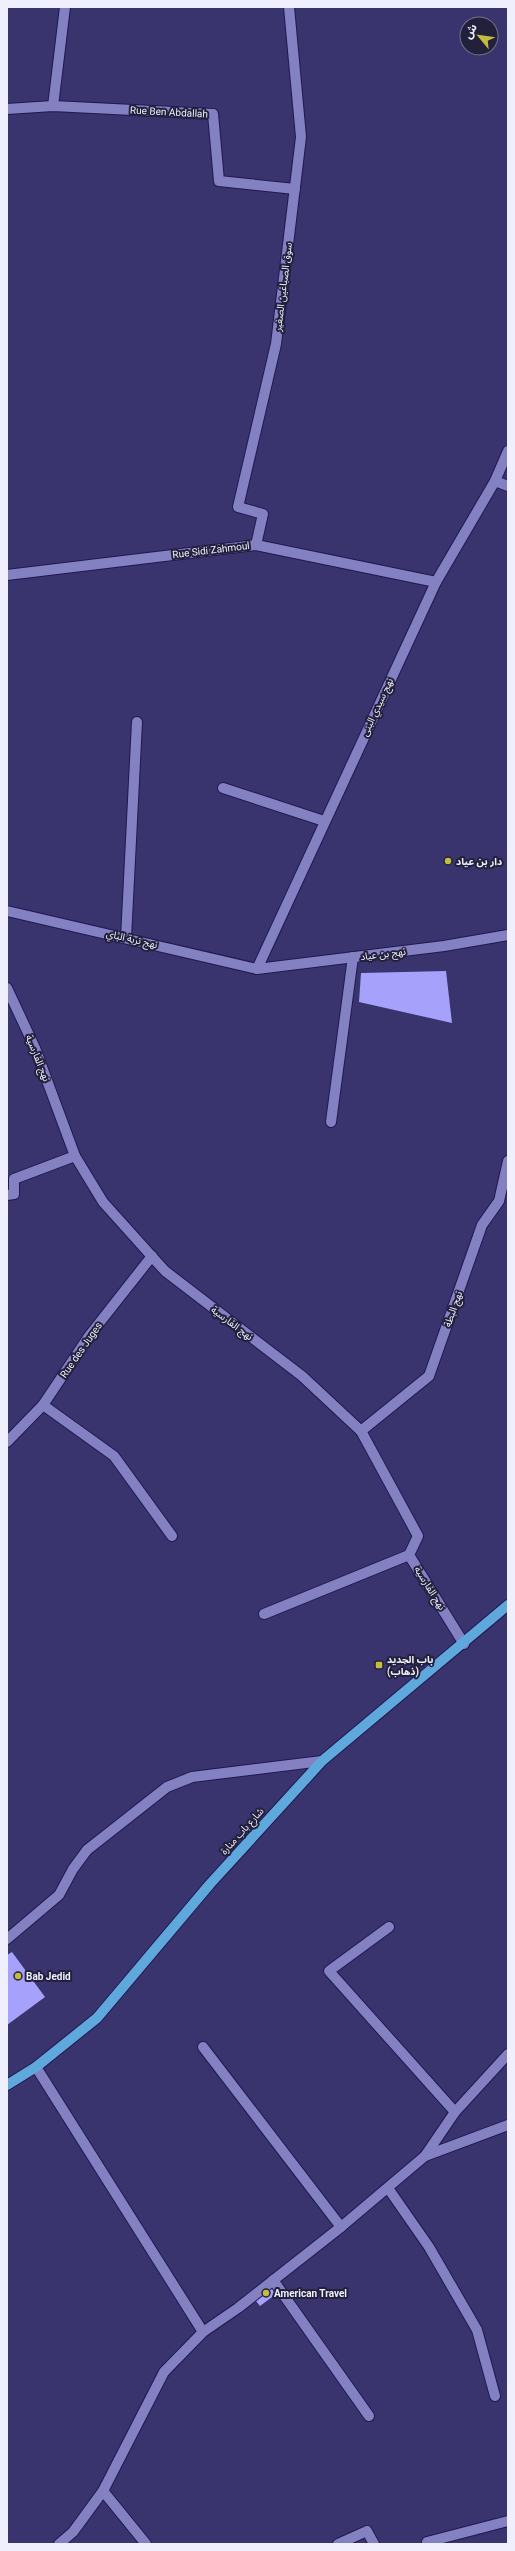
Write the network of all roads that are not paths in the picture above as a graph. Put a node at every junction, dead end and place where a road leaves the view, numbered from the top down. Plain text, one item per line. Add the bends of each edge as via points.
1 (65, 7) edge
2 (289, 7) edge
3 (53, 106) junction
4 (7, 109) edge
5 (295, 189) junction
6 (508, 451) edge
7 (495, 481) junction
8 (508, 486) edge
9 (256, 545) junction
10 (7, 575) edge
11 (436, 582) junction
12 (137, 722) dead end
13 (223, 788) dead end
14 (324, 821) junction
15 (7, 911) edge
16 (508, 935) edge
17 (126, 938) junction
18 (353, 957) junction
19 (257, 969) junction
20 (7, 988) edge
21 (331, 1122) dead end
22 (75, 1156) junction
23 (508, 1161) edge
24 (7, 1195) edge
25 (152, 1256) junction
26 (43, 1405) junction
27 (361, 1431) junction
28 (7, 1442) edge
29 (172, 1536) dead end
30 (409, 1555) junction
31 (508, 1605) edge
32 (264, 1614) dead end
33 (464, 1644) junction
34 (322, 1762) junction
35 (389, 1927) dead end
36 (7, 1939) edge
37 (203, 2048) dead end
38 (508, 2054) edge
39 (36, 2067) junction
40 (7, 2085) edge
41 (455, 2112) junction
42 (508, 2125) edge
43 (425, 2156) junction
44 (388, 2188) junction
45 (341, 2228) junction
46 (273, 2280) junction
47 (203, 2332) junction
48 (495, 2396) dead end
49 (369, 2416) dead end
50 (103, 2491) junction
51 (508, 2521) edge
52 (425, 2543) edge
53 (59, 2544) edge
54 (146, 2544) edge
55 (338, 2544) edge
56 (374, 2544) edge

1 - 3 street
2 - 5 street, سوق الصباغين الصغير via 301,137
3 - 4 street, Rue Ben Abdallah
3 - 5 street, Rue Ben Abdallah via 213,114 219,181
5 - 9 street, سوق الصباغين الصغير via 276,344 238,507 263,514
6 - 7 street, نهج سيدي البنى
7 - 8 street
7 - 11 street, نهج سيدي البنى
9 - 10 street, Rue Sidi Zahmoul
9 - 11 street, Rue Sidi Zahmoul
11 - 14 street, نهج سيدي البنى
12 - 17 street
13 - 14 street
14 - 19 street, نهج سيدي البنى
15 - 17 street, نهج تربة الباي
16 - 18 street, نهج بن عياد
17 - 19 street, نهج تربة الباي
18 - 19 street, نهج بن عياد
18 - 21 street
20 - 22 street, نهج الفارسية via 35,1048
22 - 24 street via 14,1180 14,1194
22 - 25 street, نهج الفارسية via 103,1202
23 - 27 street, نهج البطة via 500,1201 482,1225 429,1376
25 - 26 street, Rue des Juges via 90,1336
25 - 27 street, نهج الفارسية via 164,1271 302,1376
26 - 28 street, Rue des Juges
26 - 29 street via 114,1456
27 - 30 street, نهج الفارسية via 418,1536
30 - 32 street
30 - 33 street, نهج الفارسية
31 - 33 main road, شارع باب منارة
33 - 34 main road, شارع باب منارة
34 - 36 street via 192,1776 167,1787 87,1850 73,1869 59,1896
34 - 39 main road, شارع باب منارة via 210,1884 96,2018
35 - 41 street via 329,1972
37 - 45 street
38 - 41 street
39 - 40 main road, شارع باب منارة
39 - 47 street
41 - 43 street
42 - 43 street
43 - 44 street
44 - 45 street
44 - 48 street via 430,2247 477,2330
45 - 46 street
46 - 47 street
46 - 49 street
47 - 50 street via 164,2372
50 - 53 street via 73,2532
50 - 54 street
51 - 52 street
55 - 56 street via 367,2531

